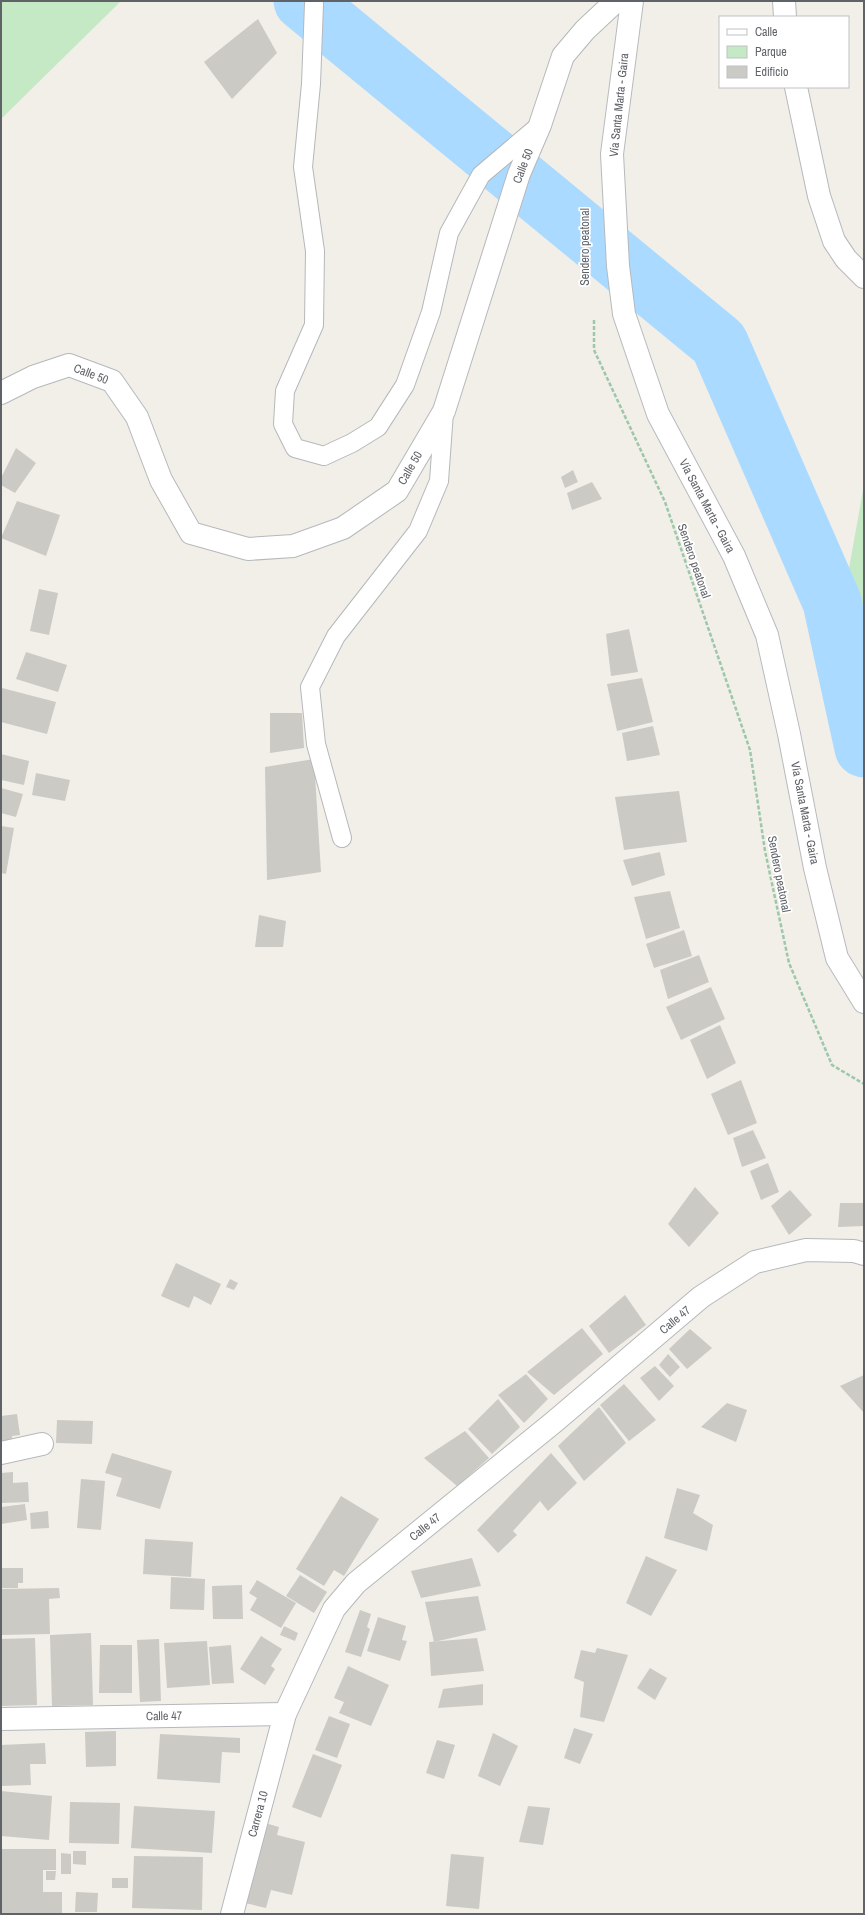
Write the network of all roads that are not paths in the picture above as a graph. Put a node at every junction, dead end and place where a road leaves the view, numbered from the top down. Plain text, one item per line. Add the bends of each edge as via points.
1 (616, 1) edge
2 (632, 1) edge
3 (784, 1) edge
4 (314, 4) dead end
5 (785, 16) edge
6 (796, 88) edge
7 (540, 125) junction
8 (864, 277) edge
9 (1, 393) edge
10 (444, 411) junction
11 (342, 838) dead end
12 (864, 1002) edge
13 (859, 1253) edge
14 (42, 1444) dead end
15 (1, 1453) edge
16 (285, 1714) junction
17 (1, 1719) edge
18 (232, 1914) edge

1 - 7 street, Calle 50 via 585,30 563,56
2 - 12 street, Vía Santa Marta - Gaira via 612,154 618,266 624,314 658,414 734,556 767,635 815,868 837,958
3 - 5 street
4 - 7 lane via 312,84 303,167 315,251 314,325 285,391 283,424 295,448 324,456 378,427 405,385 431,312 449,233 481,175
6 - 8 street via 819,196 834,241 846,259
7 - 10 street, Calle 50 via 519,174
9 - 10 street, Calle 50 via 69,365 112,381 137,417 161,480 191,533 248,549 293,546 344,528 397,491
10 - 11 lane via 440,481 418,531 336,636 310,687 316,744
13 - 16 street, Calle 47 via 806,1250 755,1262 701,1297 554,1422 356,1583 334,1609
14 - 15 street
16 - 17 street, Calle 47
16 - 18 street, Carrera 10

